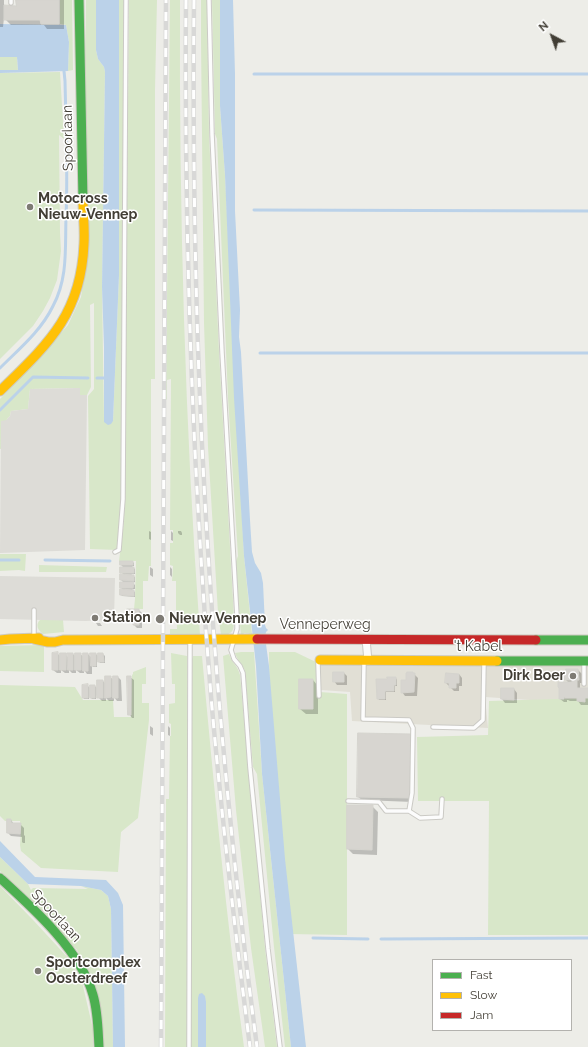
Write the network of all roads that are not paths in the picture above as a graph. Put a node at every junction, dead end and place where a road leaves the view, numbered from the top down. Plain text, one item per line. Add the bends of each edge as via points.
1 (79, 0) edge
2 (126, 0) edge
3 (209, 0) edge
4 (0, 391) edge
5 (115, 552) dead end
6 (34, 610) dead end
7 (2, 638) edge
8 (34, 639) junction
9 (190, 639) junction
10 (238, 639) junction
11 (366, 639) junction
12 (588, 640) edge
13 (320, 660) joint
14 (366, 661) junction
15 (484, 661) junction
16 (586, 661) edge
17 (584, 684) dead end
18 (319, 696) dead end
19 (433, 727) dead end
20 (442, 799) dead end
21 (348, 801) dead end
22 (409, 811) junction
23 (0, 878) edge
24 (99, 1047) edge
25 (189, 1047) edge
26 (280, 1047) edge

1 - 4 main road, Spoorlaan via 84,244 80,278 74,299 54,335
2 - 5 lane via 123,499 119,550
3 - 10 lane via 212,142
6 - 8 lane
7 - 8 main road, Venneperweg
8 - 9 main road, Venneperweg via 47,643 63,640
9 - 10 main road, Venneperweg
9 - 25 lane
10 - 11 main road, Venneperweg
10 - 26 lane via 231,650 243,673 251,776
11 - 12 main road, Venneperweg
11 - 14 street
13 - 14 main road, 't Kabel
13 - 18 lane
14 - 15 main road, 't Kabel
14 - 22 lane via 363,719 409,720 413,728 412,793
15 - 16 main road, 't Kabel
15 - 19 lane via 483,720 474,728
16 - 17 lane
20 - 22 lane via 441,817 420,818
21 - 22 lane via 378,802 386,811
23 - 24 main road, Spoorlaan via 62,940 75,957 93,993

